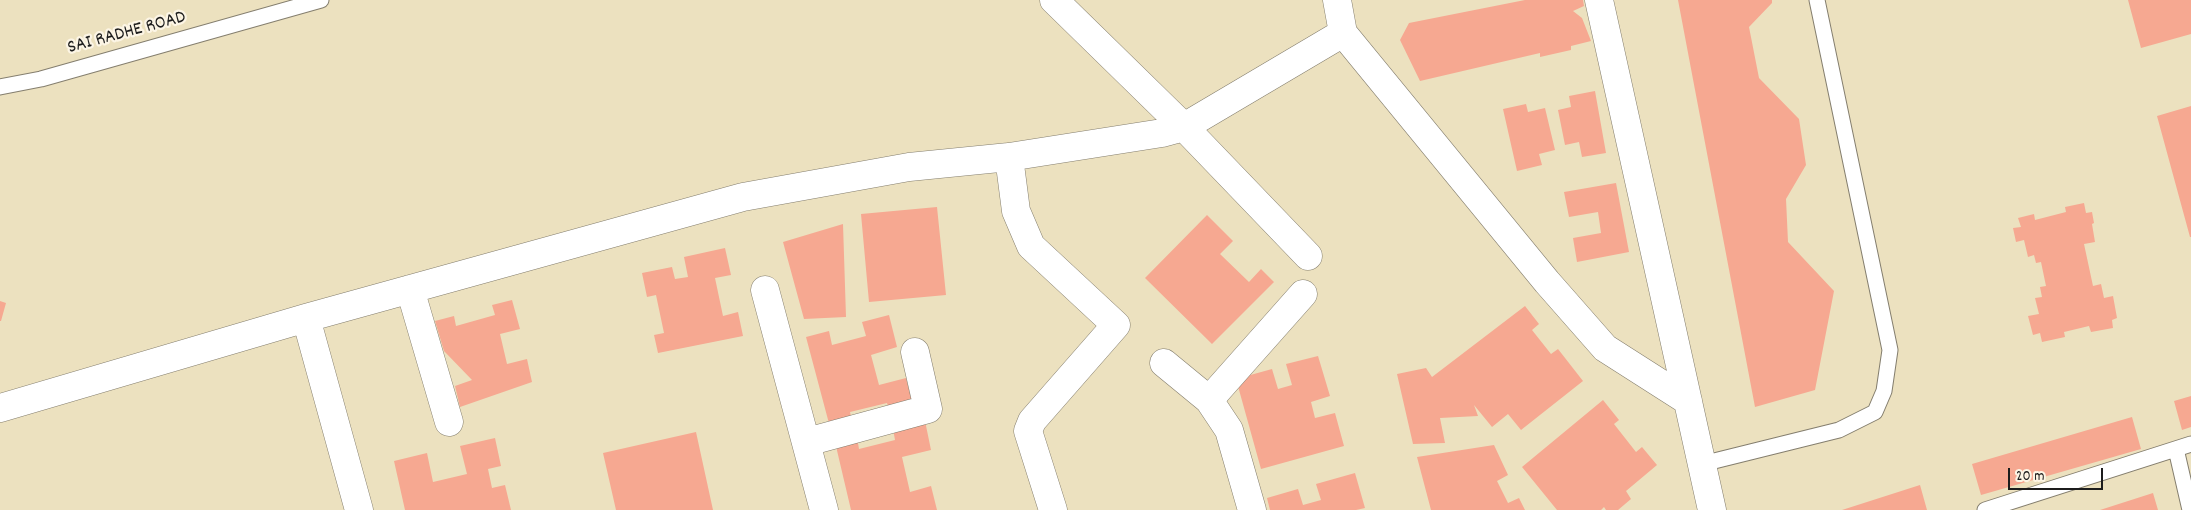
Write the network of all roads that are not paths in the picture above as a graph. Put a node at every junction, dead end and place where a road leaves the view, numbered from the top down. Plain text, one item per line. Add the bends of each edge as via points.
1 (322, 0) edge
2 (1054, 0) edge
3 (1337, 0) edge
4 (1599, 0) edge
5 (1817, 0) edge
6 (1343, 33) junction
7 (0, 86) edge
8 (1184, 127) junction
9 (1009, 157) junction
10 (1308, 256) dead end
11 (410, 288) junction
12 (765, 290) dead end
13 (1303, 294) dead end
14 (306, 318) junction
15 (915, 352) dead end
16 (1164, 363) dead end
17 (1210, 400) junction
18 (1688, 401) junction
19 (0, 408) edge
20 (449, 422) dead end
21 (807, 442) junction
22 (2191, 444) edge
23 (2176, 448) junction
24 (1702, 464) junction
25 (359, 510) edge
26 (824, 510) edge
27 (1053, 510) edge
28 (1252, 510) edge
29 (1712, 510) edge
30 (1986, 510) edge
31 (2190, 510) edge

1 - 7 lane, SAI RADHE ROAD via 40,79
2 - 8 street
3 - 6 street
4 - 18 street
5 - 24 lane via 1890,350 1884,391 1874,412 1840,430
6 - 8 street
6 - 18 street via 1605,348
8 - 9 street via 1162,134
8 - 10 street
9 - 11 street via 909,167 743,197
9 - 27 street via 1016,211 1032,246 1116,325 1032,421 1028,431
11 - 14 street
11 - 20 street
12 - 21 street
13 - 17 street
14 - 19 street
14 - 25 street
15 - 21 street via 928,409
16 - 17 street
17 - 28 street via 1229,430
18 - 24 street
21 - 26 street
22 - 23 lane
23 - 30 lane
23 - 31 lane
24 - 29 street

